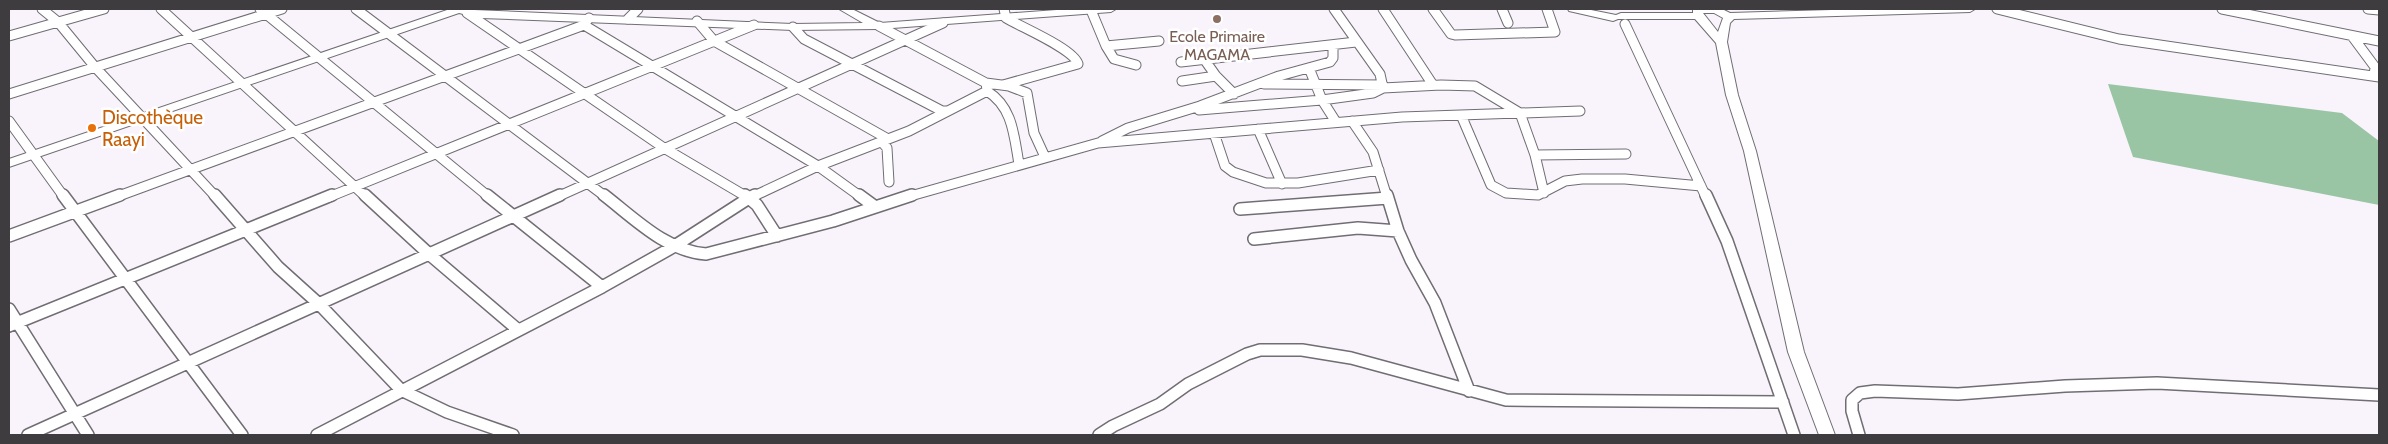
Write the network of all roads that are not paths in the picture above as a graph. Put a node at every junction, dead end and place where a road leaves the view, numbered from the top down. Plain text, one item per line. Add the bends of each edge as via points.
1 (42, 9) edge
2 (104, 9) edge
3 (161, 9) edge
4 (282, 9) edge
5 (356, 9) edge
6 (638, 9) edge
7 (844, 9) edge
8 (1111, 9) edge
9 (1334, 9) edge
10 (1383, 9) edge
11 (1433, 9) edge
12 (1502, 9) edge
13 (1547, 9) edge
14 (1573, 9) edge
15 (1896, 9) edge
16 (1970, 9) edge
17 (1997, 9) edge
18 (2222, 9) edge
19 (2368, 9) edge
20 (461, 10) edge
21 (1092, 10) junction
22 (1714, 10) edge
23 (2379, 10) edge
24 (263, 11) edge
25 (1005, 13) edge
26 (1699, 14) edge
27 (628, 19) junction
28 (1726, 19) junction
29 (1622, 20) junction
30 (58, 22) junction
31 (586, 22) junction
32 (697, 22) junction
33 (943, 23) junction
34 (1508, 23) dead end
35 (754, 25) junction
36 (879, 26) junction
37 (793, 27) junction
38 (389, 33) junction
39 (9, 36) edge
40 (2352, 36) junction
41 (193, 37) junction
42 (904, 40) junction
43 (714, 41) junction
44 (1159, 41) dead end
45 (2379, 41) edge
46 (1356, 42) junction
47 (1721, 42) junction
48 (1333, 45) junction
49 (1106, 46) junction
50 (519, 49) junction
51 (320, 57) junction
52 (2369, 58) junction
53 (1204, 59) junction
54 (2379, 60) edge
55 (1181, 62) dead end
56 (851, 64) junction
57 (652, 66) junction
58 (1136, 66) dead end
59 (95, 67) junction
60 (1309, 68) junction
61 (447, 76) junction
62 (1216, 76) junction
63 (2377, 77) edge
64 (1182, 81) dead end
65 (240, 82) junction
66 (1262, 84) junction
67 (1003, 85) junction
68 (1315, 85) junction
69 (1433, 85) junction
70 (1383, 86) junction
71 (987, 87) junction
72 (798, 88) junction
73 (585, 93) junction
74 (9, 94) edge
75 (1234, 94) junction
76 (1322, 100) junction
77 (375, 102) junction
78 (946, 111) junction
79 (1580, 111) dead end
80 (1182, 112) junction
81 (1520, 113) junction
82 (1461, 115) junction
83 (142, 116) junction
84 (735, 116) junction
85 (9, 121) edge
86 (1352, 121) junction
87 (1336, 122) junction
88 (510, 124) junction
89 (1258, 128) junction
90 (295, 131) junction
91 (1214, 133) junction
92 (884, 140) junction
93 (1098, 143) junction
94 (664, 148) junction
95 (437, 153) junction
96 (33, 154) junction
97 (1626, 154) dead end
98 (1535, 155) junction
99 (1045, 157) junction
100 (9, 163) edge
101 (1019, 164) junction
102 (818, 166) junction
103 (192, 170) junction
104 (1379, 170) junction
105 (889, 182) dead end
106 (588, 183) junction
107 (1282, 184) junction
108 (354, 186) junction
109 (1702, 186) junction
110 (1544, 193) junction
111 (749, 198) junction
112 (1388, 198) junction
113 (874, 206) junction
114 (1240, 209) dead end
115 (76, 211) junction
116 (513, 218) junction
117 (245, 230) junction
118 (1398, 231) junction
119 (9, 236) edge
120 (777, 236) junction
121 (1254, 239) dead end
122 (673, 246) junction
123 (429, 254) junction
124 (127, 278) junction
125 (602, 287) junction
126 (319, 304) junction
127 (9, 309) edge
128 (13, 324) edge
129 (517, 329) junction
130 (190, 362) junction
131 (400, 390) junction
132 (1469, 391) junction
133 (2379, 395) edge
134 (1783, 402) junction
135 (74, 414) junction
136 (28, 435) edge
137 (88, 435) edge
138 (242, 435) edge
139 (317, 435) edge
140 (514, 435) edge
141 (1098, 435) edge
142 (1794, 435) edge
143 (1826, 435) edge
144 (1859, 435) edge

1 - 30 street
2 - 30 street
3 - 41 street
4 - 24 street
5 - 38 street
6 - 27 street
7 - 36 street
8 - 21 street
9 - 46 street
10 - 69 street
11 - 13 street via 1455,36 1552,33 1555,31
12 - 34 street
14 - 29 street
15 - 16 street
15 - 28 street
17 - 63 street via 2119,39
18 - 40 street
19 - 23 street
20 - 31 street
20 - 38 street
20 - 50 street
21 - 25 street
21 - 49 street
22 - 26 street
22 - 28 street
24 - 41 street
24 - 51 street
25 - 33 street
25 - 67 street via 1027,32 1070,54 1078,64
26 - 28 street via 1715,24
26 - 29 street
26 - 47 street
27 - 31 street
27 - 32 street
28 - 47 street
29 - 109 street
30 - 39 street
30 - 59 street
31 - 50 street
31 - 57 street
32 - 35 street
32 - 43 street
33 - 36 street
33 - 42 street
35 - 37 street
35 - 43 street
36 - 37 street
36 - 42 street
37 - 56 street via 804,39
38 - 51 street
38 - 61 street
40 - 45 street
40 - 52 street
41 - 59 street
41 - 65 street
42 - 56 street
42 - 71 street
43 - 57 street
43 - 72 street
44 - 49 street
46 - 48 street
46 - 70 street via 1380,74
47 - 143 street via 1732,95 1766,217 1796,352
48 - 53 street
48 - 60 street via 1331,61
49 - 58 street via 1118,61
50 - 61 street
50 - 73 street
51 - 65 street
51 - 77 street
52 - 54 street
52 - 63 street
53 - 55 street
53 - 62 street
56 - 72 street
56 - 78 street
57 - 73 street
57 - 84 street
59 - 74 street
59 - 83 street
60 - 66 street
60 - 68 street
61 - 77 street
61 - 88 street
62 - 64 street
62 - 75 street
65 - 83 street
65 - 90 street
66 - 68 street
66 - 75 street
67 - 71 street
67 - 99 street via 1027,93 1034,133
68 - 70 street
68 - 76 street
69 - 70 street
69 - 81 street via 1475,86
70 - 76 street via 1372,93
71 - 78 street
71 - 101 street via 1008,112
72 - 84 street
72 - 92 street
73 - 88 street
73 - 94 street
75 - 80 street
76 - 80 street
76 - 87 street
77 - 90 street
77 - 95 street
78 - 92 street
79 - 81 street
80 - 93 street via 1128,128
81 - 82 street
81 - 98 street
82 - 86 street
82 - 110 street via 1491,185 1506,193
83 - 96 street
83 - 103 street
84 - 94 street
84 - 102 street
85 - 96 street
86 - 87 street
86 - 104 street via 1372,152
87 - 89 street
88 - 95 street
88 - 106 street
89 - 91 street
89 - 107 street
90 - 103 street
90 - 108 street
91 - 93 street
91 - 107 street via 1225,166 1266,183
92 - 102 street
92 - 105 street
93 - 99 street
94 - 106 street
94 - 111 street
95 - 108 street
95 - 116 street
96 - 100 street
96 - 115 street
97 - 98 street
98 - 110 street
99 - 101 street
101 - 113 street
102 - 111 street
102 - 113 street
103 - 115 street
103 - 117 street
104 - 107 street
104 - 112 street
106 - 116 street
106 - 122 street
108 - 117 street
108 - 123 street
109 - 110 street via 1625,179 1582,179 1564,181
109 - 134 street via 1727,241
111 - 120 street
111 - 122 street
112 - 114 street
112 - 118 street
113 - 120 street
115 - 119 street
115 - 124 street
116 - 123 street
116 - 125 street
117 - 124 street
117 - 126 street via 278,267
118 - 121 street via 1358,228
118 - 132 street via 1435,303
120 - 122 street via 706,254 691,253
122 - 125 street
123 - 126 street
123 - 129 street
124 - 128 street
124 - 130 street
125 - 129 street
126 - 130 street
126 - 131 street
127 - 128 street
128 - 135 street
129 - 131 street
130 - 135 street
130 - 138 street
131 - 139 street
131 - 140 street via 447,412
132 - 134 street via 1506,400
132 - 141 street via 1351,358 1302,350 1260,350 1196,380 1160,404
133 - 144 street via 2157,383 1958,394 1875,391 1860,393 1852,400
134 - 142 street
135 - 136 street
135 - 137 street

